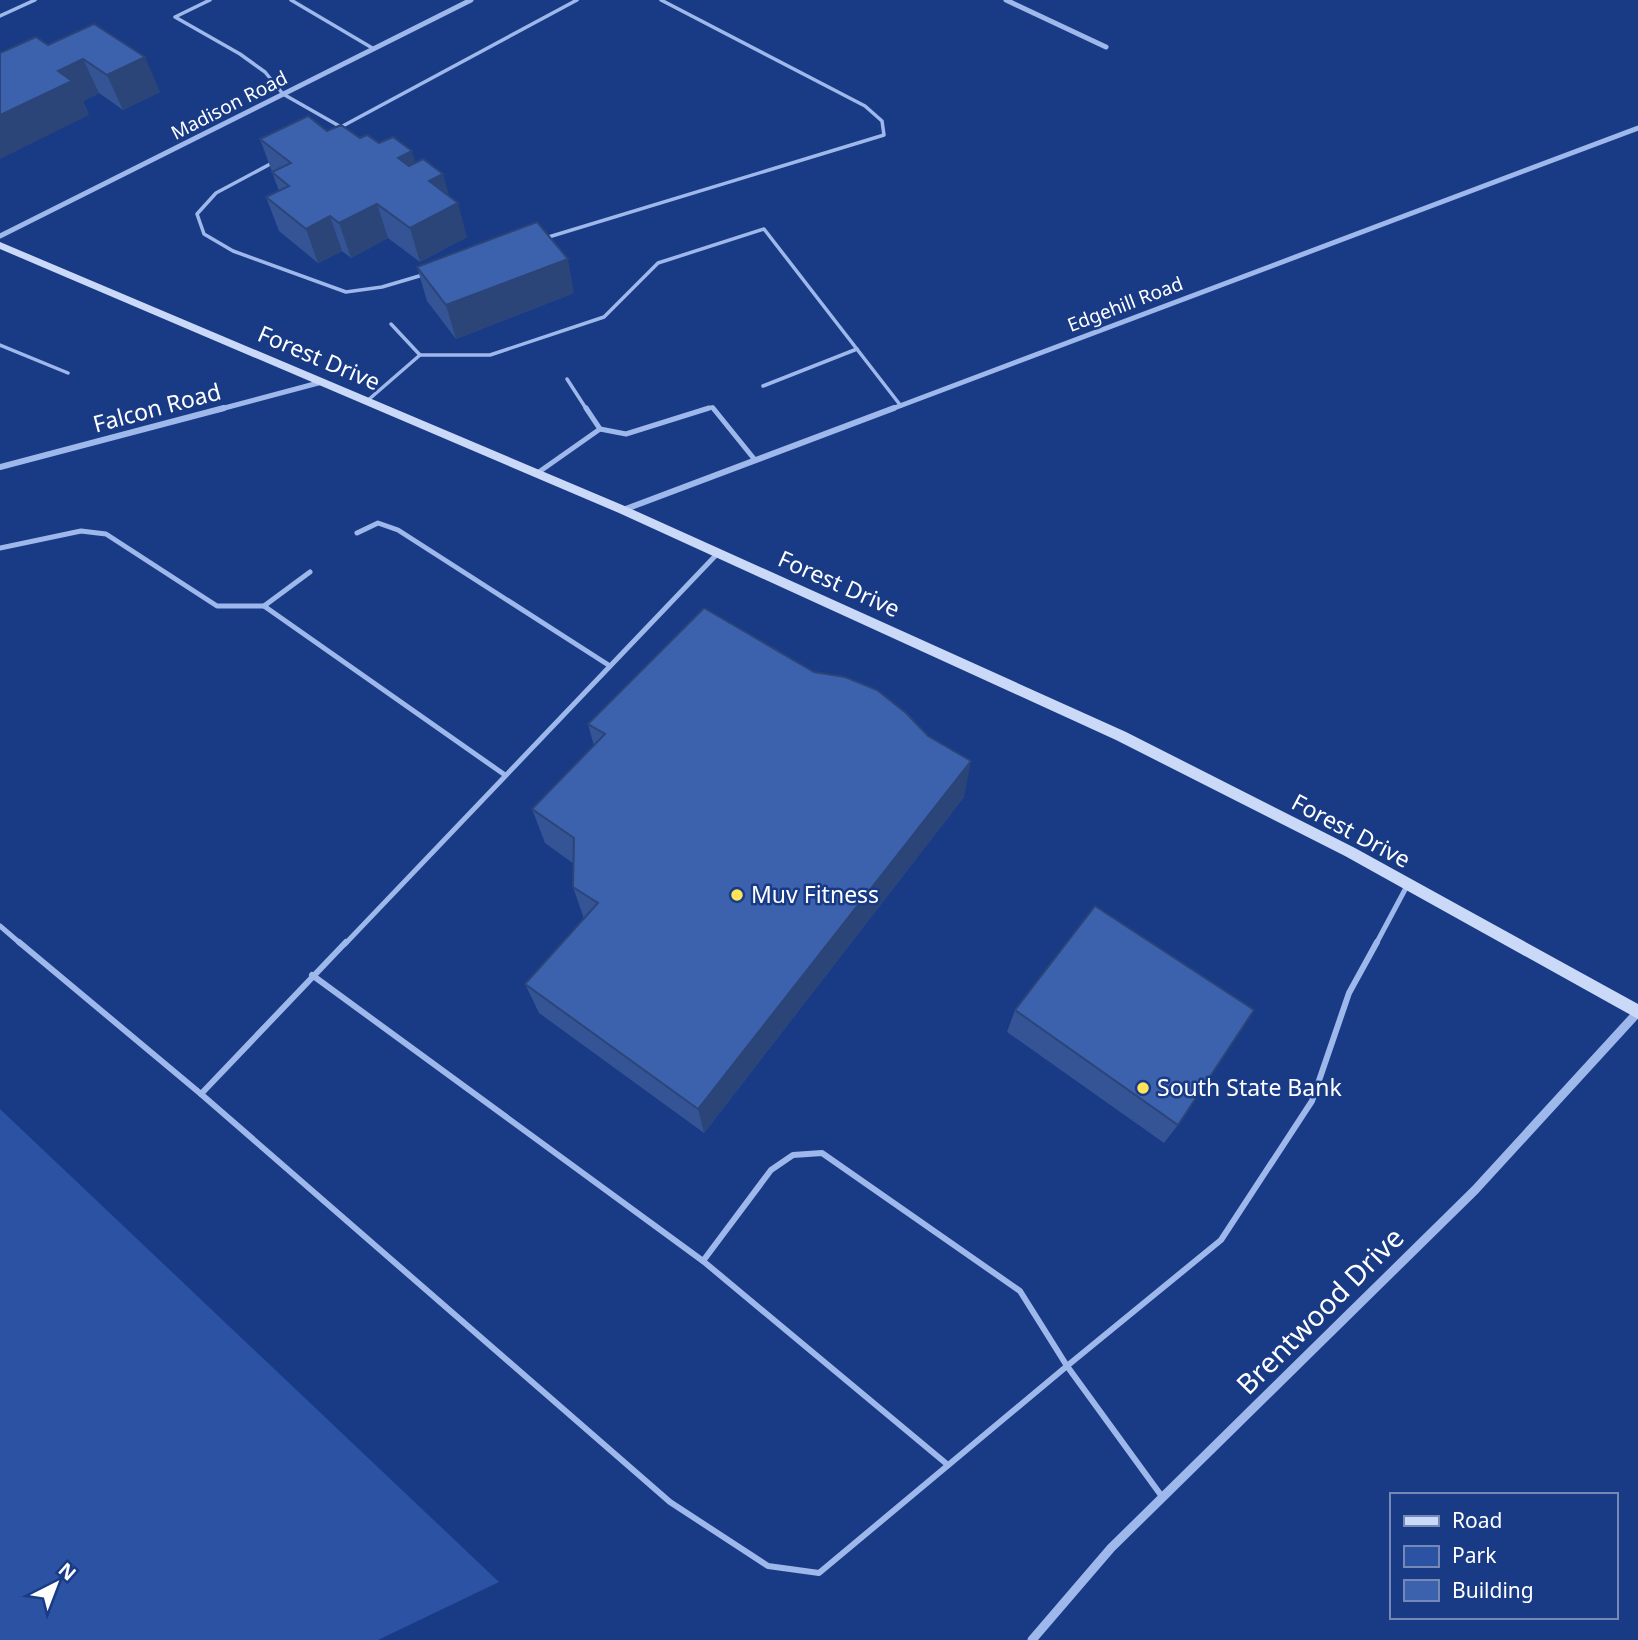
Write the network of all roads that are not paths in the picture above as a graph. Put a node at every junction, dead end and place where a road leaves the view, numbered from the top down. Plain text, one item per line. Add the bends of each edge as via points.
1 (35, 0) edge
2 (210, 0) edge
3 (291, 0) edge
4 (471, 0) edge
5 (577, 0) edge
6 (661, 0) edge
7 (1006, 0) edge
8 (0, 16) edge
9 (1106, 47) dead end
10 (374, 49) junction
11 (283, 94) junction
12 (341, 127) junction
13 (1638, 128) edge
14 (329, 133) edge
15 (284, 157) edge
16 (0, 236) edge
17 (540, 239) edge
18 (0, 245) edge
19 (434, 271) edge
20 (391, 324) dead end
21 (1, 347) edge
22 (857, 349) junction
23 (420, 355) junction
24 (68, 373) dead end
25 (568, 379) dead end
26 (322, 382) junction
27 (763, 386) dead end
28 (367, 401) junction
29 (901, 406) junction
30 (600, 429) junction
31 (755, 460) junction
32 (0, 467) edge
33 (536, 474) junction
34 (623, 510) junction
35 (357, 533) dead end
36 (423, 547) joint
37 (0, 548) edge
38 (718, 553) junction
39 (310, 572) dead end
40 (264, 606) junction
41 (610, 666) junction
42 (506, 775) junction
43 (1408, 884) junction
44 (0, 926) edge
45 (312, 975) junction
46 (1638, 1012) edge
47 (201, 1094) junction
48 (703, 1261) junction
49 (1067, 1366) junction
50 (948, 1465) junction
51 (1163, 1498) junction
52 (1032, 1640) edge

1 - 8 lane
2 - 11 lane via 175,17 240,54 265,72
3 - 10 lane
4 - 10 street, Madison Road
5 - 12 lane
6 - 17 lane via 865,106 882,121 884,135
7 - 9 street
10 - 11 street, Madison Road
11 - 12 lane
11 - 16 street, Madison Road
12 - 14 lane
13 - 29 street, Edgehill Road
15 - 19 lane via 216,193 197,214 204,234 233,250 346,292
18 - 26 main road, Forest Drive
20 - 23 lane
21 - 24 lane
22 - 23 lane via 764,229 658,263 604,317 490,355
22 - 27 lane
22 - 29 lane
23 - 28 lane
25 - 30 lane
26 - 28 main road, Forest Drive
26 - 32 street, Falcon Road
28 - 33 main road, Forest Drive
29 - 31 street, Edgehill Road
30 - 31 lane via 626,434 712,407
30 - 33 lane
31 - 34 street, Edgehill Road
33 - 34 main road, Forest Drive
34 - 38 main road, Forest Drive
35 - 36 lane via 378,523
36 - 41 lane
37 - 40 lane via 80,531 106,534 217,606
38 - 41 lane
38 - 43 main road, Forest Drive via 1121,736
39 - 40 lane
40 - 42 lane
41 - 42 lane
42 - 45 lane
43 - 46 main road, Forest Drive
43 - 49 lane via 1349,993 1312,1101 1221,1240
44 - 47 lane
45 - 47 lane
45 - 48 lane
46 - 51 street, Brentwood Drive via 1475,1190
47 - 50 lane via 670,1502 768,1566 820,1573
48 - 49 lane via 771,1170 793,1155 822,1153 1020,1290
48 - 50 lane
49 - 50 lane
49 - 51 lane
51 - 52 street, Brentwood Drive via 1111,1548

